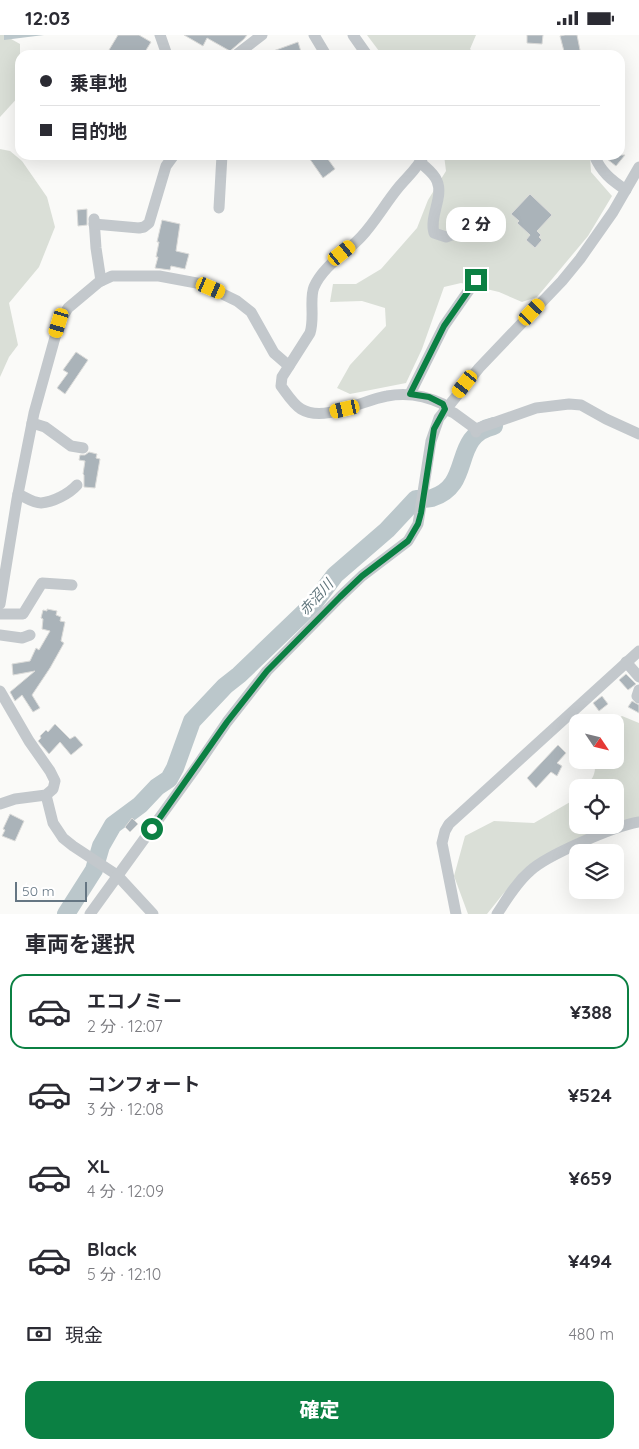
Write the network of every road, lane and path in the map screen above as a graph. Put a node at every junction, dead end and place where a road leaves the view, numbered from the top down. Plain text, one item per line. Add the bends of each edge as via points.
1 (160, 35) edge
2 (262, 35) edge
3 (314, 35) edge
4 (353, 35) edge
5 (165, 50) edge
6 (242, 50) edge
7 (323, 50) edge
8 (364, 50) edge
9 (170, 160) edge
10 (222, 160) edge
11 (421, 160) edge
12 (423, 160) edge
13 (596, 160) edge
14 (639, 167) edge
15 (626, 190) junction
16 (219, 208) dead end
17 (471, 228) dead end
18 (476, 280) dead end
19 (101, 281) junction
20 (289, 365) junction
21 (410, 394) junction
22 (445, 409) junction
23 (32, 423) junction
24 (639, 433) edge
25 (82, 448) dead end
26 (77, 485) dead end
27 (18, 493) junction
28 (72, 585) dead end
29 (0, 604) edge
30 (0, 614) edge
31 (0, 635) edge
32 (30, 635) dead end
33 (639, 651) edge
34 (626, 662) junction
35 (639, 677) edge
36 (639, 690) edge
37 (0, 691) edge
38 (639, 698) edge
39 (46, 795) junction
40 (0, 805) edge
41 (639, 822) edge
42 (117, 875) junction
43 (90, 914) edge
44 (153, 914) edge
45 (456, 914) edge
46 (497, 914) edge

1 - 5 street
2 - 6 street
3 - 7 street
4 - 8 street
9 - 19 street via 147,225 139,228 94,221
10 - 16 street
11 - 20 street via 375,221 334,261 314,287 313,325
12 - 17 street via 439,189 432,226 434,233 446,237
13 - 15 street via 602,170
14 - 15 street
15 - 22 street via 562,281 479,368
18 - 21 street via 444,326
19 - 20 street via 112,276 159,276 202,284 221,292 251,312 274,353
19 - 23 street via 62,316
20 - 21 street via 281,385 292,401 309,412 333,412 388,395
21 - 22 street via 429,397 443,404
22 - 24 street via 476,431 536,408 581,405
22 - 42 street via 434,429 421,513 408,541 362,576 267,671
23 - 25 street via 45,427 71,446
23 - 27 street
26 - 27 street via 67,493 41,503
27 - 29 street
28 - 30 street via 42,583 23,613
31 - 32 street
33 - 34 street
34 - 35 street
34 - 45 street via 449,823 442,843
36 - 38 street via 636,696
37 - 39 street via 28,741 54,777 53,789
39 - 40 street via 15,799
39 - 42 street via 53,823 63,837
41 - 46 street via 593,838 537,865 518,883
42 - 43 street
42 - 44 street

